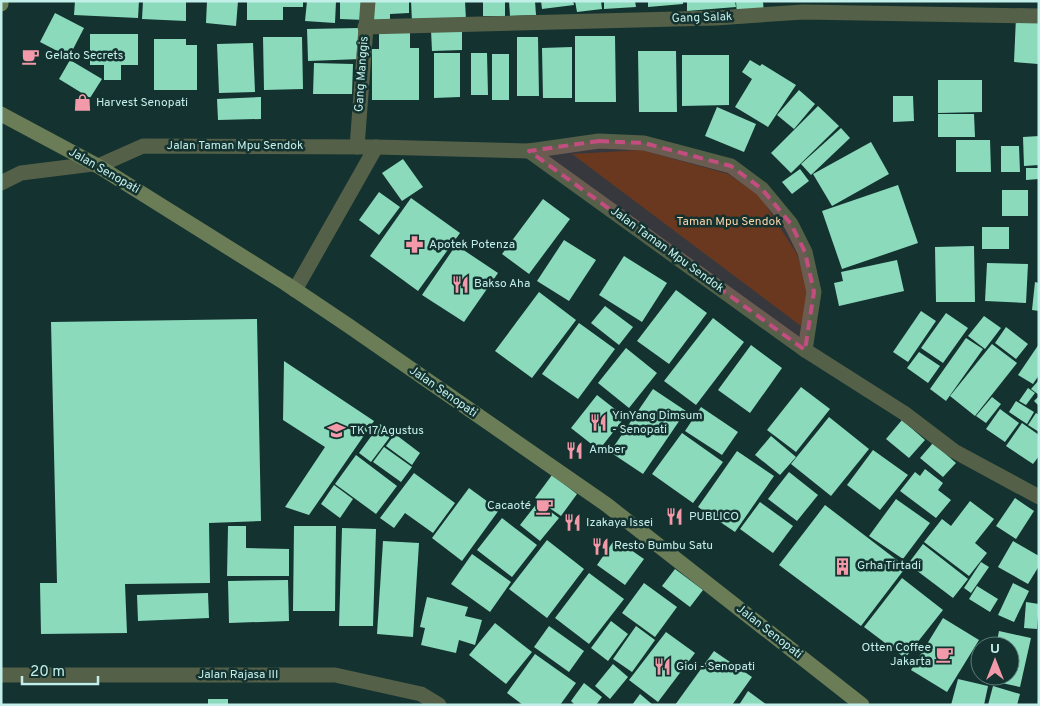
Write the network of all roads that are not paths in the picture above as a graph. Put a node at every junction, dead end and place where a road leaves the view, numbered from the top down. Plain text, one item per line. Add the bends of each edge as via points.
1 (368, 1) edge
2 (1039, 16) edge
3 (365, 27) junction
4 (1, 107) edge
5 (1, 114) edge
6 (357, 147) junction
7 (376, 147) junction
8 (529, 150) junction
9 (95, 165) junction
10 (1, 183) edge
11 (295, 290) junction
12 (805, 350) junction
13 (1039, 497) edge
14 (1, 676) edge
15 (439, 705) edge
16 (862, 705) edge

1 - 3 street, Gang Manggis
2 - 3 street, Gang Salak via 803,12 716,18
3 - 6 street, Gang Manggis
4 - 5 main road
5 - 9 main road, Jalan Senopati
6 - 7 street, Jalan Taman Mpu Sendok
6 - 9 street, Jalan Taman Mpu Sendok via 143,146
7 - 8 street, Jalan Taman Mpu Sendok
7 - 11 street
8 - 12 street, Jalan Taman Mpu Sendok
8 - 12 street, Jalan Taman Mpu Sendok via 599,141 644,142 731,166 762,188 791,224 805,252 814,292
9 - 10 street, Jalan Taman Mpu Sendok via 21,173
9 - 11 main road, Jalan Senopati
11 - 16 main road, Jalan Senopati via 608,505
12 - 13 street, Jalan Taman Mpu Sendok via 904,413 954,451
14 - 15 street, Jalan Rajasa III via 335,675 421,694

